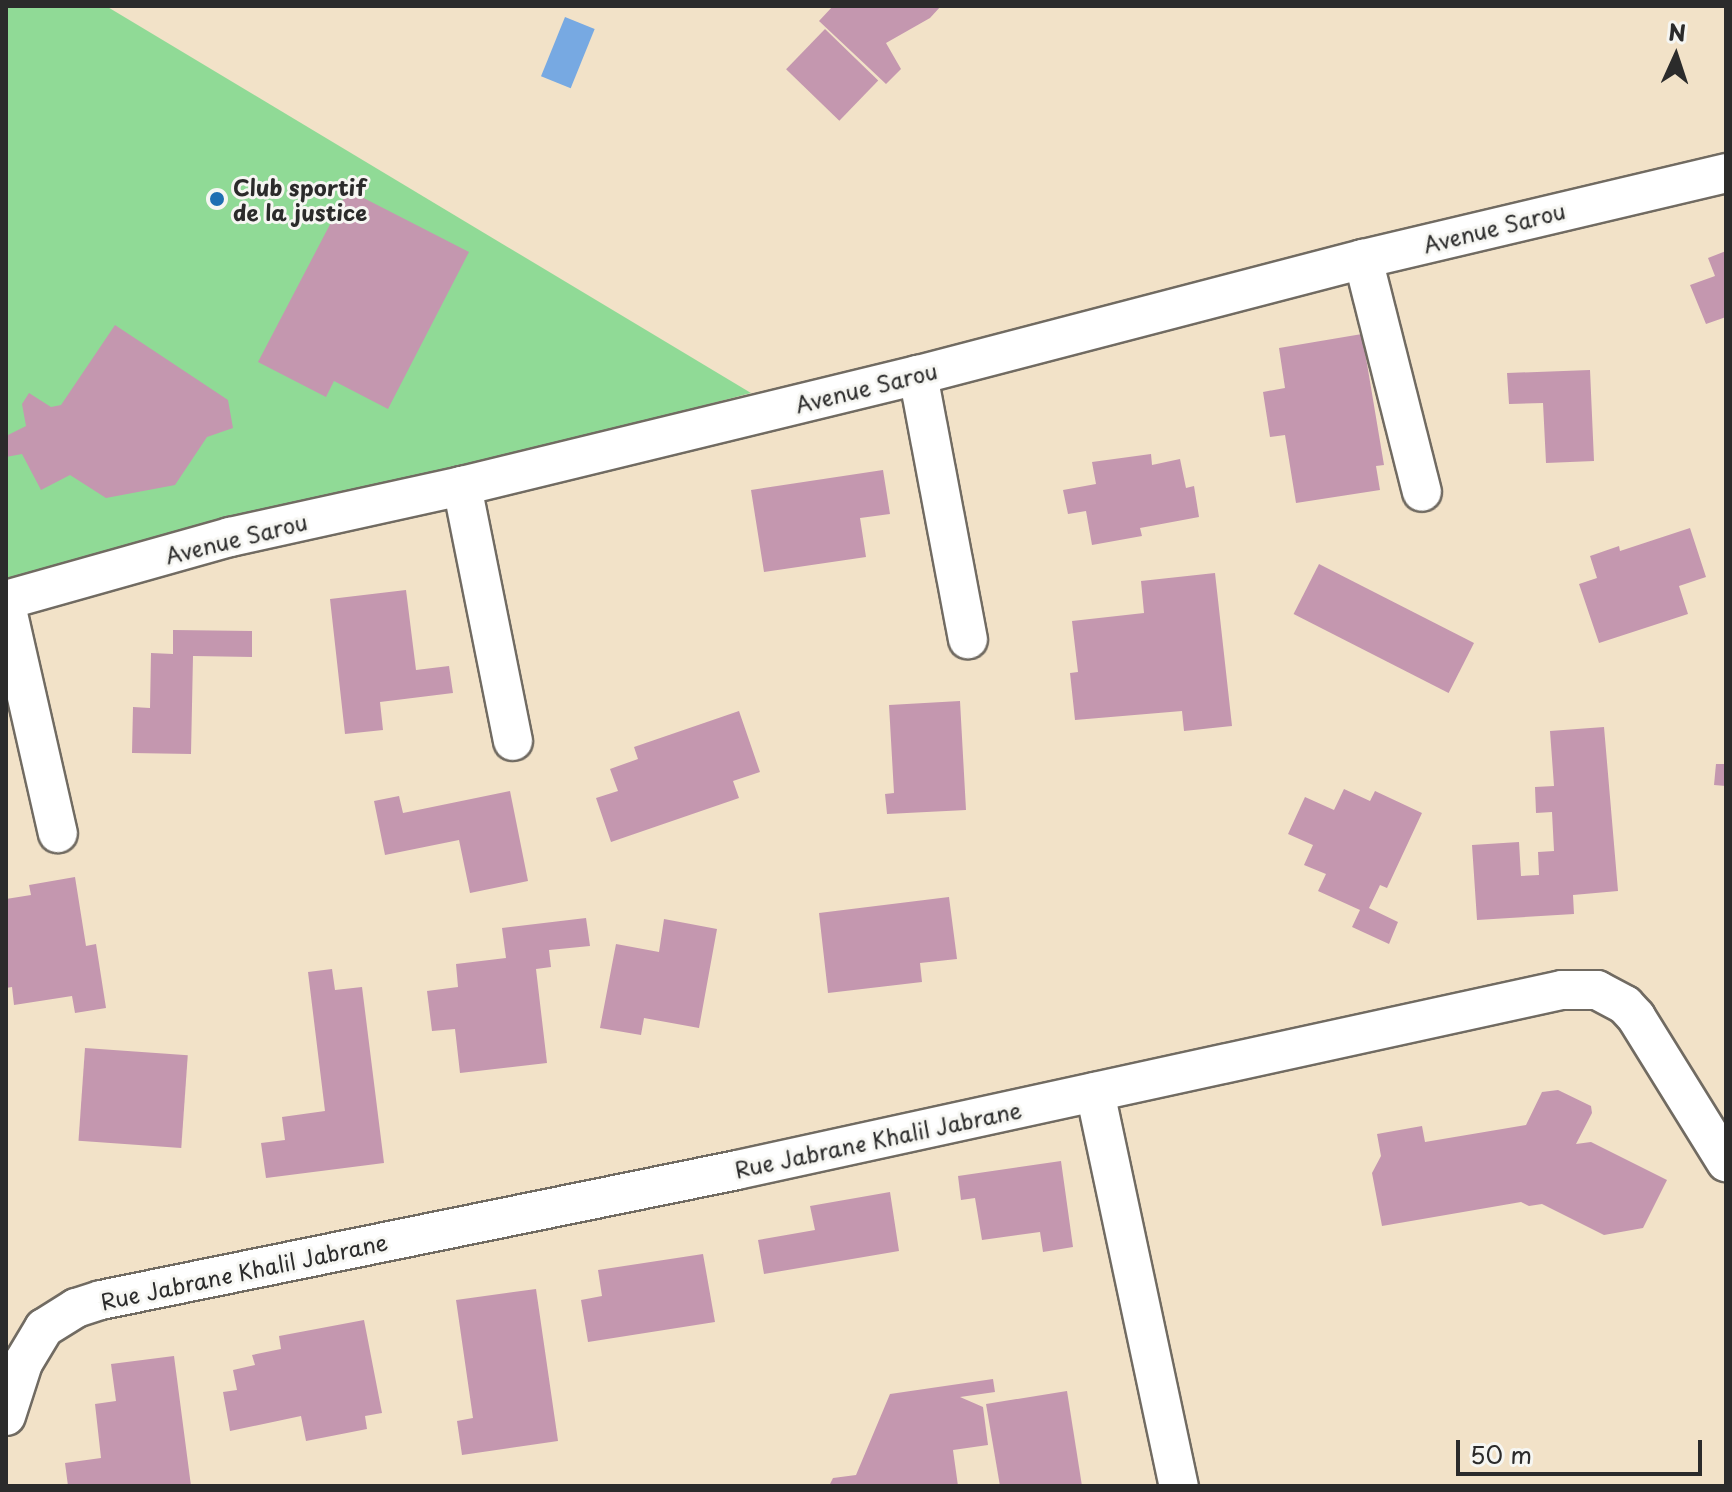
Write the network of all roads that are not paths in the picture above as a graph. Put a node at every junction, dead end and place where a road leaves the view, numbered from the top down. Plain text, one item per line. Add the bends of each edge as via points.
1 (1726, 173) edge
2 (1363, 259) junction
3 (918, 375) junction
4 (462, 486) junction
5 (1422, 492) dead end
6 (6, 602) edge
7 (968, 639) dead end
8 (513, 741) dead end
9 (58, 833) dead end
10 (1095, 1092) junction
11 (1726, 1162) edge
12 (6, 1416) edge
13 (1179, 1486) edge

1 - 2 street, Avenue Sarou
2 - 3 street, Avenue Sarou
2 - 5 street
3 - 4 street, Avenue Sarou
3 - 7 street
4 - 6 street, Avenue Sarou via 230,537
4 - 8 street
6 - 9 street
10 - 11 street, Rue Jabrane Khalil Jabrane via 1499,1002 1562,990 1597,990 1636,1017
10 - 12 street, Rue Jabrane Khalil Jabrane via 101,1300 44,1328 23,1363
10 - 13 street

